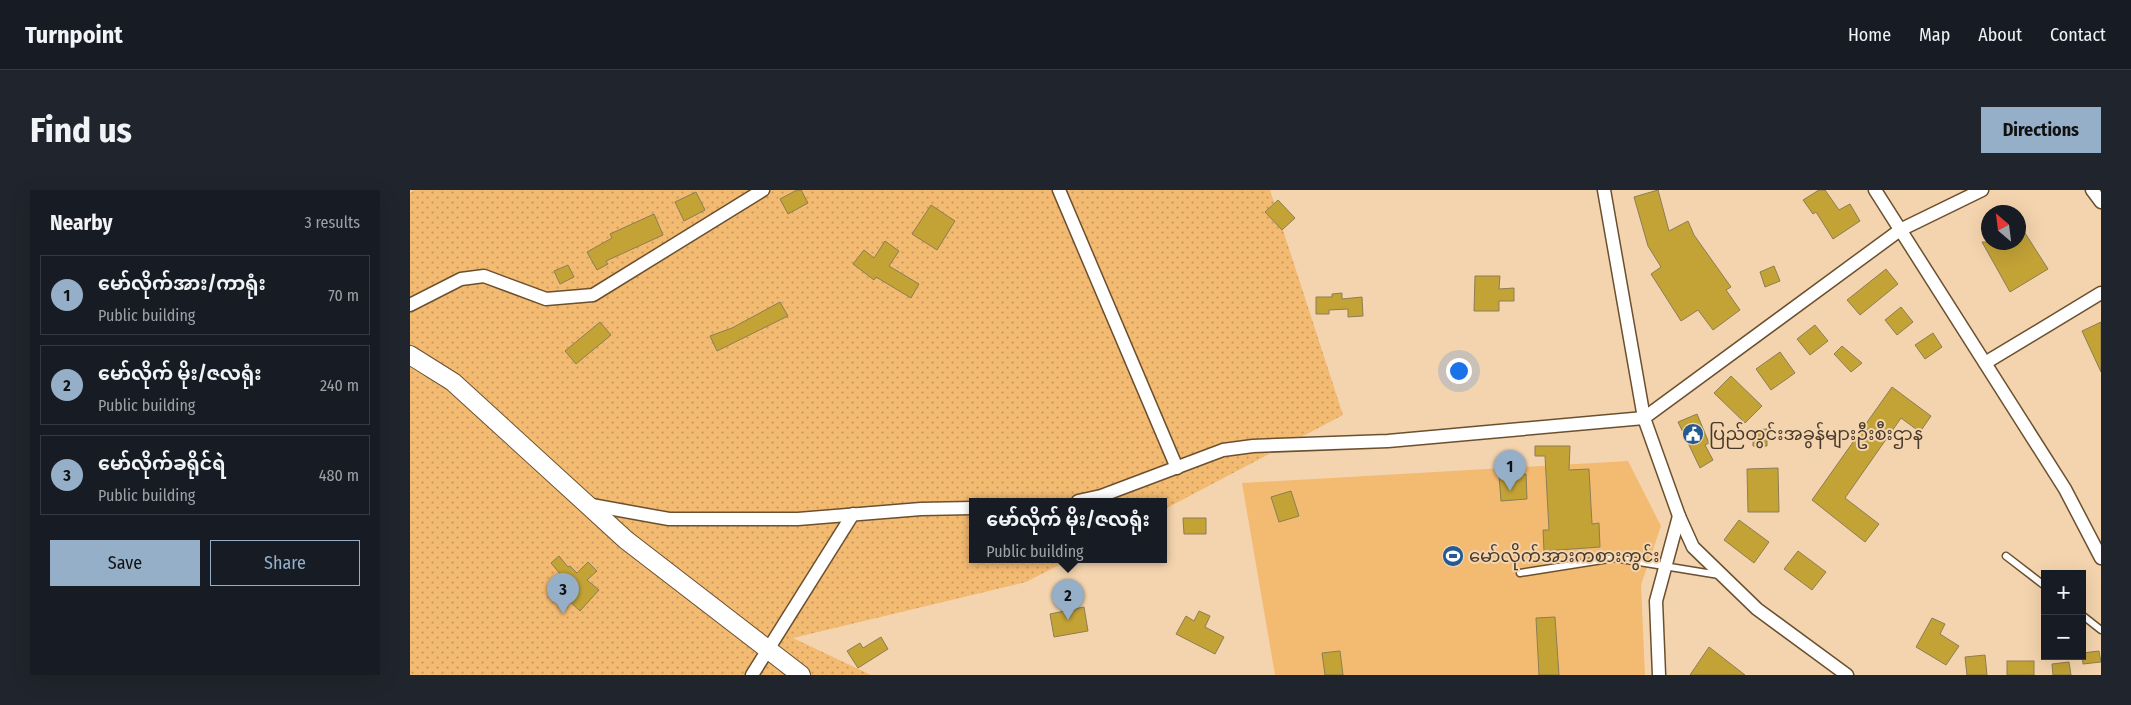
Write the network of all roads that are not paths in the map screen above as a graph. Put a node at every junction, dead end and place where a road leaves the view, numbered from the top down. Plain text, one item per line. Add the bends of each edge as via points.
1 (763, 190) edge
2 (1059, 190) edge
3 (1604, 190) edge
4 (1875, 190) edge
5 (1982, 190) edge
6 (2092, 190) edge
7 (2101, 202) edge
8 (1900, 230) junction
9 (2101, 293) edge
10 (410, 305) edge
11 (410, 355) edge
12 (1985, 363) junction
13 (1644, 418) junction
14 (1177, 468) junction
15 (1092, 498) edge
16 (586, 504) junction
17 (969, 508) edge
18 (854, 514) junction
19 (1679, 516) junction
20 (2006, 556) dead end
21 (2101, 558) edge
22 (1666, 566) junction
23 (1520, 573) dead end
24 (1723, 576) junction
25 (2041, 583) edge
26 (2086, 618) edge
27 (2101, 630) edge
28 (768, 650) junction
29 (752, 675) edge
30 (801, 675) edge
31 (1659, 675) edge
32 (1847, 675) edge

1 - 10 street via 593,295 546,299 484,276 461,279
2 - 14 street
3 - 13 street
4 - 8 street
5 - 8 street
6 - 7 street
8 - 12 street
8 - 13 street
9 - 12 street
11 - 16 main road via 453,382
12 - 21 street via 2065,489
13 - 14 street via 1388,441 1253,446 1223,450
13 - 19 street
14 - 15 street
16 - 18 street via 669,518 798,519
16 - 28 main road via 626,540
17 - 18 street
18 - 28 street
19 - 22 street
19 - 24 street via 1693,547
20 - 25 lane
22 - 23 lane via 1614,558
22 - 24 lane
22 - 31 street via 1656,601
24 - 32 street via 1757,609
26 - 27 lane
28 - 29 street
28 - 30 main road

